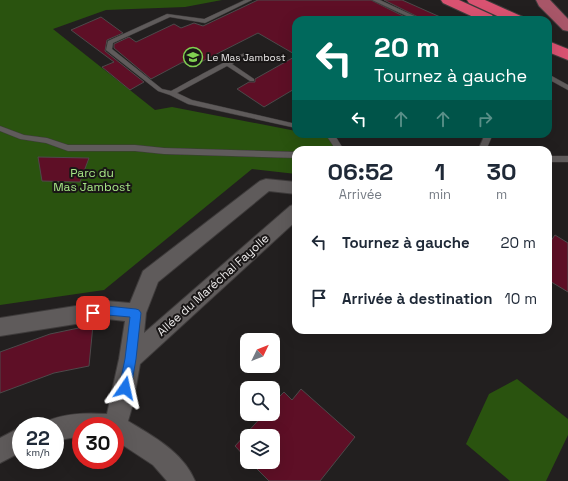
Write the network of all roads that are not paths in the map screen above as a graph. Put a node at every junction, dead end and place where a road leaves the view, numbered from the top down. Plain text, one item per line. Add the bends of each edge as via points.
1 (249, 0) edge
2 (375, 0) edge
3 (448, 0) edge
4 (474, 0) edge
5 (543, 0) edge
6 (411, 16) edge
7 (483, 16) edge
8 (509, 16) edge
9 (568, 27) edge
10 (552, 36) edge
11 (568, 43) edge
12 (552, 48) edge
13 (245, 54) dead end
14 (568, 55) edge
15 (227, 63) junction
16 (552, 78) edge
17 (252, 80) dead end
18 (568, 88) edge
19 (172, 93) junction
20 (292, 125) edge
21 (0, 128) edge
22 (292, 155) edge
23 (552, 159) edge
24 (568, 159) edge
25 (292, 188) edge
26 (292, 215) edge
27 (136, 313) junction
28 (0, 327) edge
29 (130, 359) junction
30 (118, 417) edge
31 (124, 432) edge
32 (12, 444) edge
33 (0, 451) edge
34 (183, 481) edge

1 - 19 lane via 205,21 169,15 110,42 110,50 160,90
2 - 6 lane
3 - 7 highway
4 - 8 highway
5 - 9 main road
10 - 11 highway
12 - 14 highway
13 - 15 lane
15 - 17 lane
15 - 19 lane
16 - 18 lane
19 - 20 lane via 190,102
21 - 22 lane via 23,137 68,148 135,148
23 - 24 lane
25 - 27 street via 266,185 150,278
26 - 29 street, Allée du Maréchal Fayolle
27 - 28 street via 107,310
27 - 29 street
29 - 30 street
31 - 34 street via 162,456
32 - 33 street

